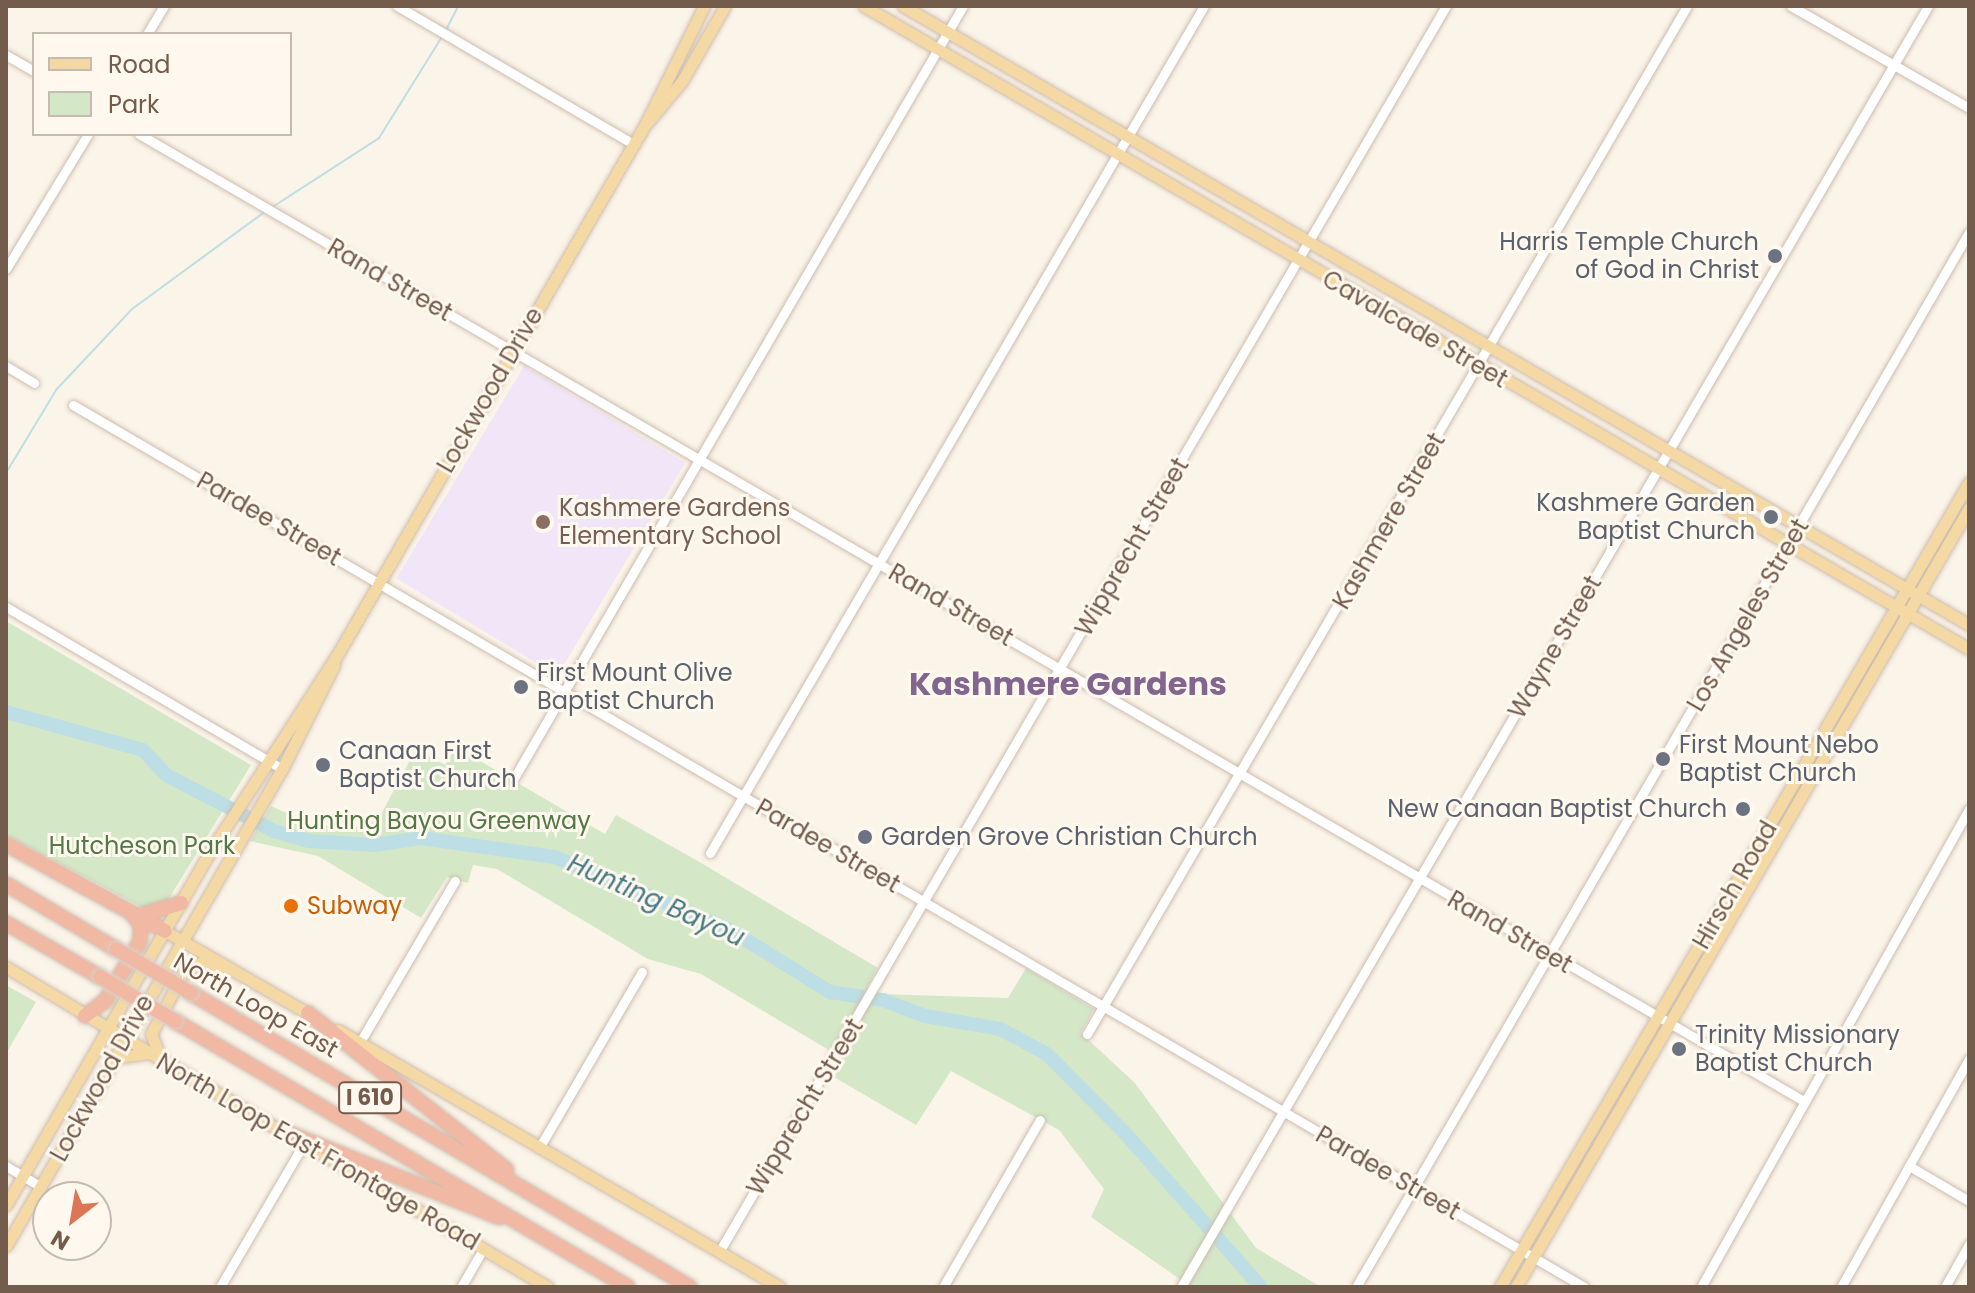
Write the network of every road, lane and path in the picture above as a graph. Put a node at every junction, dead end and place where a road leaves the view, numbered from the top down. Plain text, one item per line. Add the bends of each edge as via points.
1 (164, 6) edge
2 (397, 6) edge
3 (704, 6) edge
4 (725, 6) edge
5 (864, 6) edge
6 (903, 6) edge
7 (963, 6) edge
8 (1204, 6) edge
9 (1446, 6) edge
10 (1687, 6) edge
11 (1791, 6) edge
12 (1928, 6) edge
13 (148, 32) edge
14 (948, 32) junction
15 (939, 49) junction
16 (680, 51) junction
17 (6, 55) edge
18 (695, 59) junction
19 (1893, 65) junction
20 (32, 70) edge
21 (1039, 86) junction
22 (1029, 102) junction
23 (1969, 108) edge
24 (646, 123) junction
25 (87, 136) edge
26 (142, 136) edge
27 (1129, 138) junction
28 (633, 144) junction
29 (1119, 155) junction
30 (1220, 191) junction
31 (1209, 208) junction
32 (1969, 232) edge
33 (1310, 243) junction
34 (1299, 261) junction
35 (8, 263) edge
36 (1401, 296) junction
37 (1389, 315) junction
38 (1490, 347) junction
39 (513, 349) junction
40 (6, 366) edge
41 (1479, 367) junction
42 (34, 383) dead end
43 (1582, 400) junction
44 (73, 405) dead end
45 (1571, 420) junction
46 (1670, 451) junction
47 (700, 458) junction
48 (1659, 469) junction
49 (1969, 482) edge
50 (1969, 508) edge
51 (1800, 527) junction
52 (1789, 545) junction
53 (880, 563) junction
54 (379, 583) junction
55 (1908, 589) junction
56 (1920, 596) junction
57 (6, 607) edge
58 (1898, 607) junction
59 (1910, 613) junction
60 (1969, 625) edge
61 (1969, 649) edge
62 (336, 657) junction
63 (1060, 669) junction
64 (564, 691) junction
65 (267, 760) junction
66 (282, 769) junction
67 (1240, 773) junction
68 (514, 778) dead end
69 (743, 796) junction
70 (1969, 809) edge
71 (1777, 812) junction
72 (1789, 819) junction
73 (6, 844) edge
74 (710, 853) dead end
75 (1421, 879) junction
76 (455, 881) dead end
77 (6, 884) edge
78 (926, 902) junction
79 (181, 903) junction
80 (135, 915) junction
81 (6, 923) edge
82 (165, 931) junction
83 (182, 939) junction
84 (1549, 954) junction
85 (6, 967) edge
86 (642, 972) dead end
87 (249, 978) junction
88 (1103, 1007) junction
89 (308, 1013) junction
90 (85, 1016) junction
91 (1664, 1018) junction
92 (107, 1028) junction
93 (1087, 1034) dead end
94 (123, 1038) junction
95 (360, 1042) junction
96 (156, 1056) junction
97 (113, 1058) junction
98 (1969, 1059) edge
99 (1804, 1101) junction
100 (1284, 1112) junction
101 (1040, 1120) dead end
102 (281, 1130) junction
103 (304, 1143) junction
104 (539, 1148) junction
105 (6, 1166) edge
106 (1909, 1166) junction
107 (23, 1176) junction
108 (44, 1181) edge
109 (32, 1182) edge
110 (1414, 1187) junction
111 (1969, 1201) edge
112 (32, 1202) edge
113 (548, 1203) junction
114 (6, 1205) edge
115 (521, 1223) junction
116 (1969, 1244) edge
117 (6, 1246) edge
118 (483, 1249) junction
119 (1521, 1250) junction
120 (719, 1252) junction
121 (1534, 1257) junction
122 (220, 1287) edge
123 (461, 1287) edge
124 (548, 1287) edge
125 (628, 1287) edge
126 (690, 1287) edge
127 (780, 1287) edge
128 (943, 1287) edge
129 (1181, 1287) edge
130 (1356, 1287) edge
131 (1500, 1287) edge
132 (1516, 1287) edge
133 (1584, 1287) edge
134 (1701, 1287) edge
135 (1841, 1287) edge
136 (1945, 1287) edge

1 - 13 street
2 - 28 street
3 - 16 main road, Lockwood Drive
4 - 18 main road, Lockwood Drive
5 - 15 main road, Cavalcade Street
6 - 14 main road, Cavalcade Street
7 - 14 street
8 - 27 street
9 - 33 street, Wipprecht Street
10 - 38 street, Kashmere Street
11 - 19 street
12 - 19 street, Wayne Street
14 - 15 street
14 - 21 main road, Cavalcade Street
15 - 22 main road, Cavalcade Street
15 - 47 street
16 - 18 main road
16 - 24 main road, Lockwood Drive
17 - 20 street
18 - 24 main road, Lockwood Drive
19 - 23 street
19 - 46 street, Wayne Street
21 - 22 main road
21 - 27 main road, Cavalcade Street
22 - 29 main road, Cavalcade Street
24 - 28 main road, Lockwood Drive
25 - 35 street
26 - 39 street, Rand Street
27 - 29 street
27 - 30 main road, Cavalcade Street
28 - 39 main road, Lockwood Drive
29 - 31 main road, Cavalcade Street
29 - 53 street
30 - 31 main road
30 - 33 main road, Cavalcade Street
31 - 34 main road, Cavalcade Street
32 - 51 street, Los Angeles Street
33 - 34 street, Wipprecht Street
33 - 36 main road, Cavalcade Street
34 - 37 main road, Cavalcade Street
34 - 63 street, Wipprecht Street
36 - 37 main road
36 - 38 main road, Cavalcade Street
37 - 41 main road, Cavalcade Street
38 - 41 street, Kashmere Street
38 - 43 main road, Cavalcade Street
39 - 47 street, Rand Street
39 - 54 main road, Lockwood Drive
40 - 42 street
41 - 45 main road, Cavalcade Street
41 - 67 street, Kashmere Street
43 - 45 main road
43 - 46 main road, Cavalcade Street
44 - 54 street, Pardee Street
45 - 48 main road, Cavalcade Street
46 - 48 street, Wayne Street
46 - 51 main road, Cavalcade Street
47 - 53 street, Rand Street
47 - 64 street
48 - 52 main road, Cavalcade Street
48 - 75 street, Wayne Street
49 - 55 main road, Hirsch Road
50 - 56 main road, Hirsch Road
51 - 52 street, Los Angeles Street
51 - 55 main road, Cavalcade Street
52 - 58 main road, Cavalcade Street
52 - 84 street, Los Angeles Street
53 - 63 street, Rand Street
53 - 69 street
54 - 62 main road, Lockwood Drive
54 - 64 street, Pardee Street
55 - 56 main road, Cavalcade Street
55 - 58 main road, Hirsch Road
56 - 59 main road, Hirsch Road
56 - 60 main road, Cavalcade Street
57 - 65 street
58 - 59 main road, Cavalcade Street
58 - 71 main road, Hirsch Road
59 - 61 main road, Cavalcade Street
59 - 72 main road, Hirsch Road
62 - 65 main road, Lockwood Drive
62 - 66 main road, Lockwood Drive via 328,683
63 - 67 street, Rand Street
63 - 78 street, Wipprecht Street
64 - 68 street
64 - 69 street, Pardee Street
65 - 66 street
65 - 79 main road, Lockwood Drive
66 - 83 main road, Lockwood Drive
67 - 75 street, Rand Street
67 - 88 street, Kashmere Street
69 - 74 street
69 - 78 street, Pardee Street
70 - 99 street
71 - 72 main road
71 - 91 main road, Hirsch Road
72 - 91 main road, Hirsch Road
73 - 80 highway
75 - 84 street, Rand Street
75 - 100 street, Wayne Street
76 - 95 street
77 - 113 highway, North Loop East / I 610, bridge
78 - 88 street, Pardee Street
78 - 120 street, Wipprecht Street
79 - 80 highway
79 - 82 main road, Lockwood Drive
80 - 82 highway
80 - 90 highway via 140,941 105,1001
81 - 115 highway, I 610, bridge
82 - 83 main road
82 - 92 main road, Lockwood Drive
83 - 87 main road
83 - 94 main road, Lockwood Drive
84 - 91 street, Rand Street
84 - 110 street, Los Angeles Street
85 - 90 main road, North Loop East Frontage Road
86 - 104 street
87 - 89 main road
87 - 96 main road via 235,978 206,962 187,969 152,1029
88 - 93 street, Kashmere Street
88 - 100 street, Pardee Street
89 - 95 main road
89 - 113 highway
90 - 92 main road, North Loop East Frontage Road
91 - 99 street, Rand Street
91 - 119 main road, Hirsch Road
91 - 121 main road, Hirsch Road
92 - 94 main road, North Loop East Frontage Road
92 - 107 main road, Lockwood Drive
94 - 96 main road, North Loop East Frontage Road
94 - 97 main road, Lockwood Drive
95 - 104 main road
96 - 97 main road
96 - 102 main road, North Loop East Frontage Road
97 - 108 main road, Lockwood Drive
98 - 106 street
99 - 134 street
100 - 110 street, Pardee Street
100 - 129 street, Wayne Street
101 - 128 street
102 - 103 main road, North Loop East Frontage Road
102 - 115 highway
103 - 118 main road, North Loop East Frontage Road
103 - 122 street
104 - 120 main road
105 - 107 street
106 - 111 street
106 - 135 street
107 - 109 street
107 - 114 main road, Lockwood Drive
110 - 119 street, Pardee Street
110 - 130 street, Los Angeles Street
112 - 117 main road, Lockwood Drive
113 - 126 highway, North Loop East / I 610
115 - 125 highway, I 610
116 - 136 street
118 - 123 street
118 - 124 main road, North Loop East Frontage Road
119 - 121 street, Pardee Street
119 - 131 main road, Hirsch Road
120 - 127 main road
121 - 132 main road, Hirsch Road
121 - 133 street, Pardee Street

